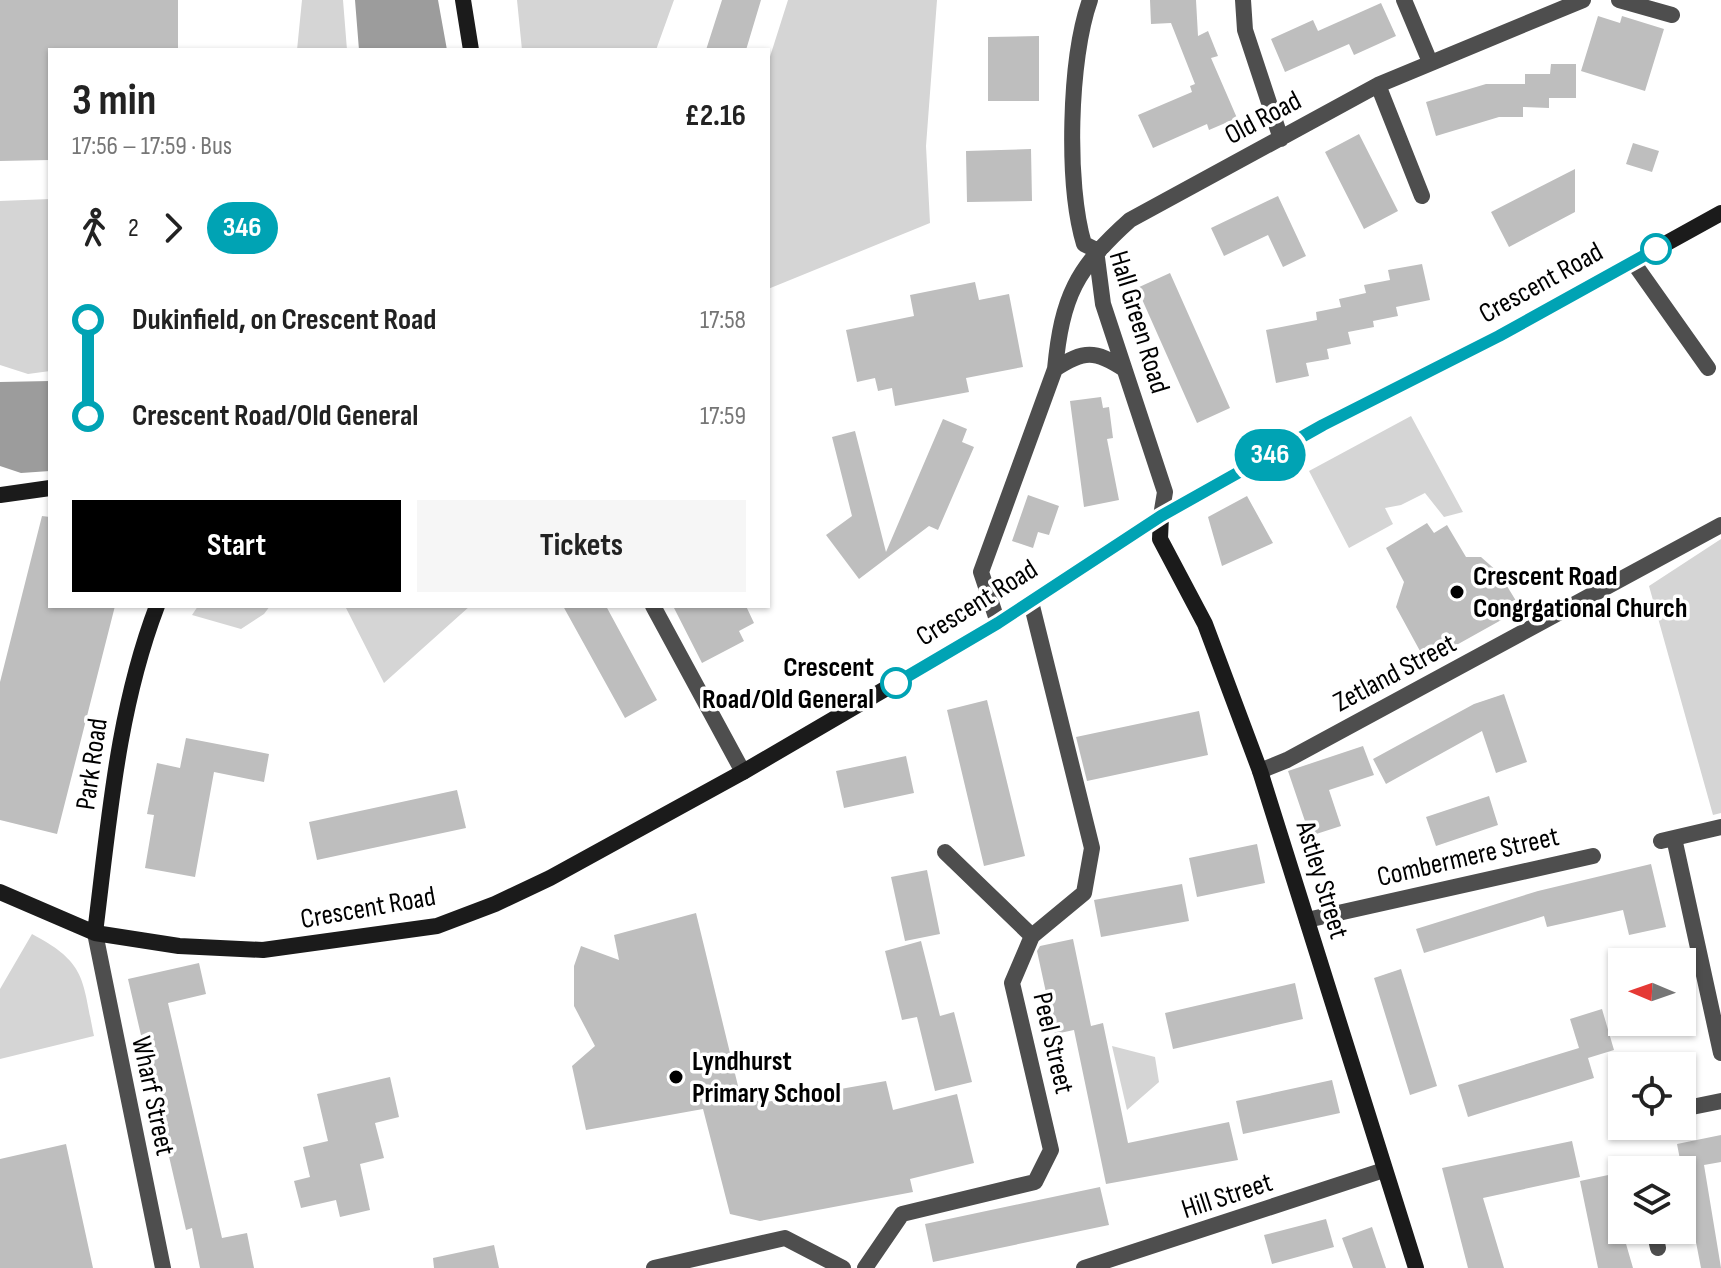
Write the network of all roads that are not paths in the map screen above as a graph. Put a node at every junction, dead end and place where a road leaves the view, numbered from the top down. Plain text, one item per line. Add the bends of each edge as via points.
1 (463, 0) edge
2 (1090, 0) edge
3 (1243, 0) edge
4 (1404, 0) edge
5 (1583, 0) edge
6 (1619, 0) edge
7 (1672, 15) dead end
8 (471, 48) edge
9 (1430, 62) junction
10 (1378, 85) junction
11 (1281, 139) junction
12 (1422, 196) dead end
13 (1721, 213) edge
14 (1096, 250) junction
15 (1633, 262) junction
16 (1708, 368) dead end
17 (1055, 369) junction
18 (1124, 369) junction
19 (48, 488) edge
20 (0, 495) edge
21 (1161, 516) junction
22 (1721, 525) edge
23 (1031, 602) junction
24 (156, 608) edge
25 (654, 608) edge
26 (998, 623) junction
27 (1260, 771) junction
28 (743, 772) junction
29 (1721, 827) edge
30 (945, 852) dead end
31 (1593, 856) dead end
32 (0, 892) edge
33 (1307, 920) junction
34 (95, 933) junction
35 (1032, 936) junction
36 (1721, 1053) edge
37 (1721, 1101) edge
38 (1696, 1106) edge
39 (1384, 1170) junction
40 (1657, 1244) edge
41 (1658, 1248) dead end
42 (163, 1268) edge
43 (654, 1268) edge
44 (843, 1268) edge
45 (865, 1268) edge
46 (1084, 1268) edge
47 (1416, 1268) edge

1 - 8 main road
2 - 14 street, Hall Green Road via 1074,90 1075,179 1076,219 1084,244
3 - 11 street via 1245,30
4 - 9 street
5 - 9 street, Old Road
6 - 7 street
9 - 10 street, Old Road
10 - 11 street, Old Road
10 - 12 street
11 - 14 street, Old Road via 1130,220
13 - 15 main road, Crescent Road
14 - 17 street, Old Road via 1069,299
14 - 18 street, Hall Green Road via 1103,304
15 - 16 street
15 - 21 main road, Crescent Road
17 - 18 street via 1077,355 1098,355
17 - 26 street, Old Road via 981,572
18 - 21 street, Hall Green Road via 1165,492
19 - 20 main road
21 - 23 main road, Crescent Road
21 - 27 main road, Astley Street via 1160,539 1205,624
22 - 27 street, Zetland Street
23 - 26 main road, Crescent Road
23 - 35 street, Peel Street via 1092,848 1084,893
24 - 34 main road, Park Road via 120,732
25 - 28 street
26 - 28 main road, Crescent Road
27 - 33 main road, Astley Street
28 - 34 main road, Crescent Road via 550,878 437,926 263,950 179,946
29 - 36 street via 1667,839
30 - 35 street
31 - 33 street, Combermere Street
32 - 34 main road, Crescent Road
33 - 39 main road, Astley Street
34 - 42 street, Wharf Street
35 - 45 street, Peel Street via 1012,983 1051,1150 1035,1182 902,1214
37 - 38 street
39 - 46 street, Hill Street
39 - 47 main road, Astley Street
40 - 41 street
43 - 44 street via 785,1238

